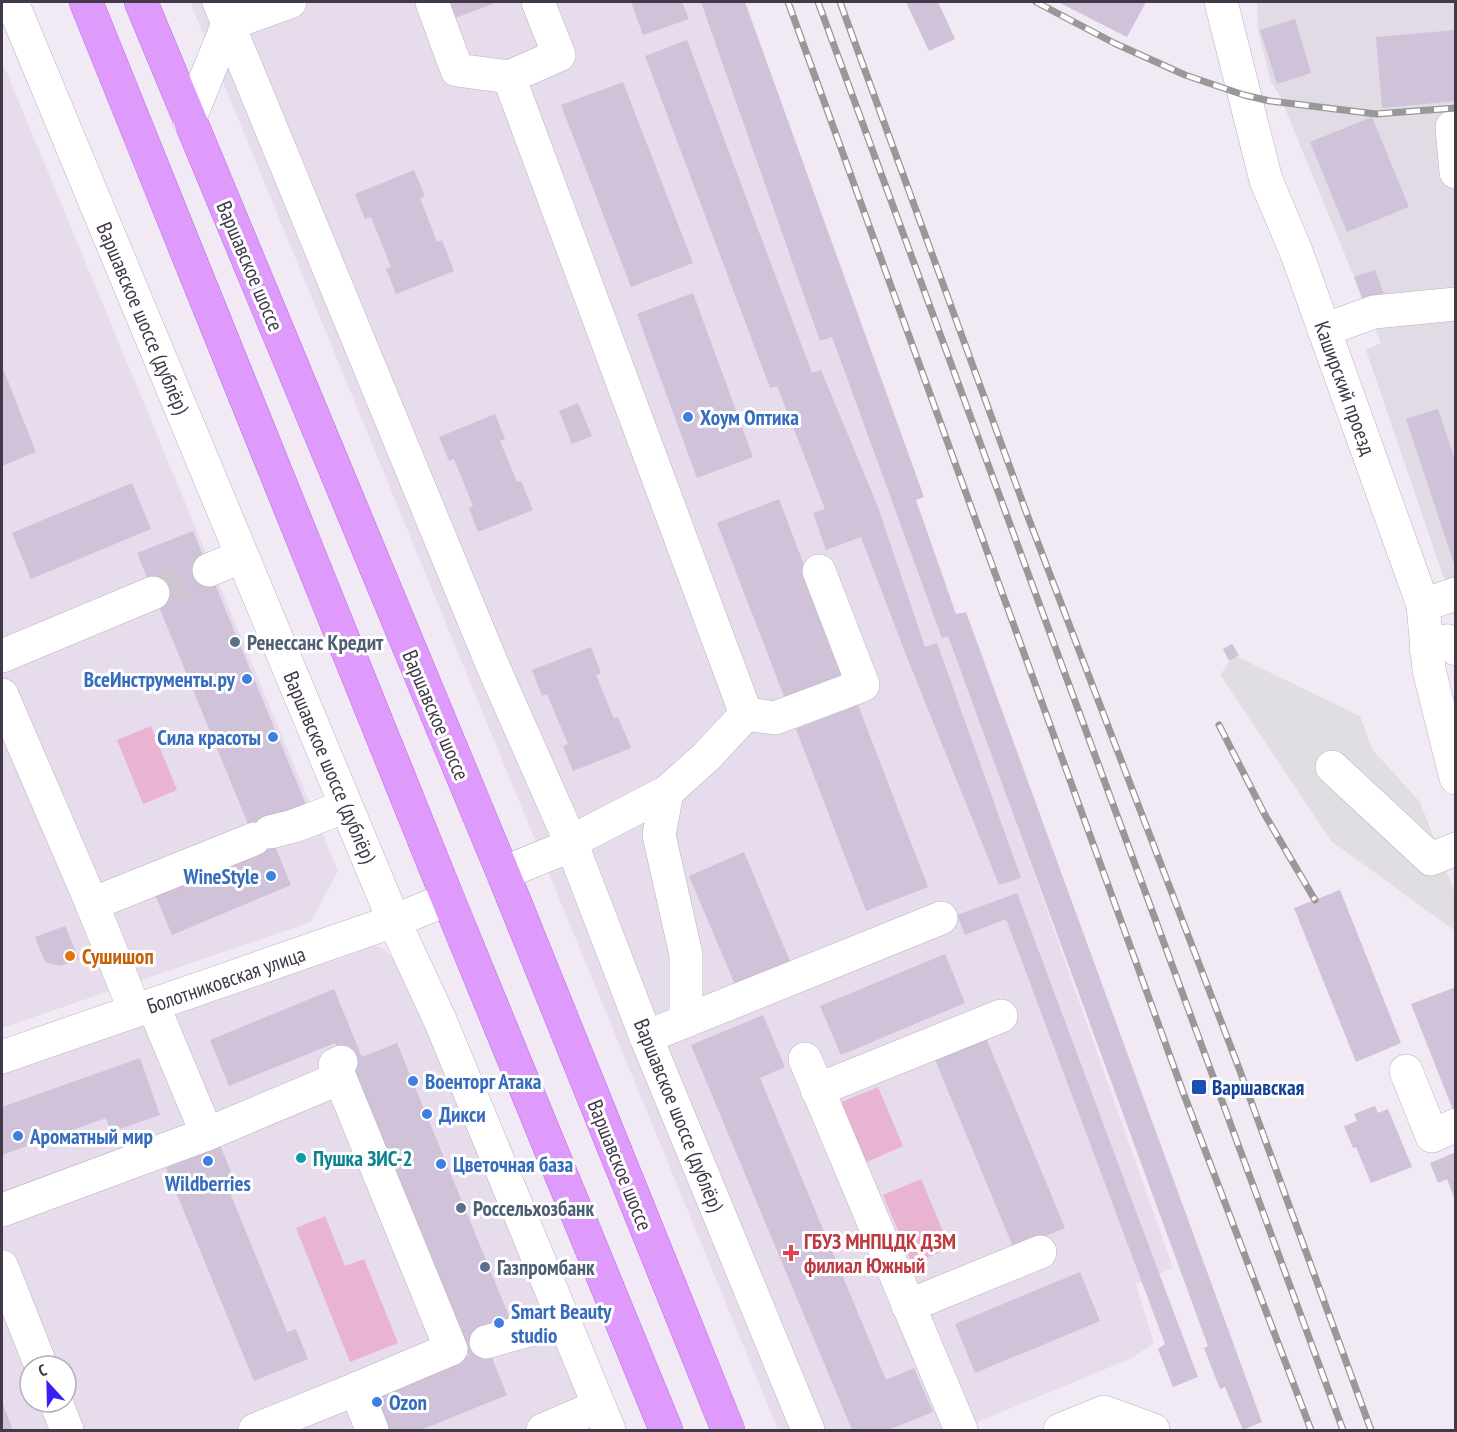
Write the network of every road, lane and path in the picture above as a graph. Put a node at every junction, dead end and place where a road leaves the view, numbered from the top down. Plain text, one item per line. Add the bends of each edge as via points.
1 (12, 2) edge
2 (86, 2) edge
3 (141, 2) edge
4 (290, 2) edge
5 (432, 2) edge
6 (538, 2) edge
7 (1221, 2) edge
8 (224, 13) edge
9 (509, 78) junction
10 (189, 120) junction
11 (1455, 126) edge
12 (1455, 172) edge
13 (1455, 304) edge
14 (1324, 330) junction
15 (242, 556) junction
16 (209, 570) tunnel mouth
17 (819, 571) dead end
18 (153, 593) tunnel mouth
19 (1455, 594) edge
20 (1423, 605) junction
21 (1441, 649) edge
22 (2, 656) edge
23 (2, 695) edge
24 (746, 714) junction
25 (1332, 767) dead end
26 (1455, 771) edge
27 (667, 792) junction
28 (346, 806) junction
29 (572, 845) junction
30 (1455, 849) edge
31 (503, 873) junction
32 (448, 899) junction
33 (92, 904) junction
34 (941, 918) dead end
35 (394, 921) junction
36 (144, 1008) junction
37 (1001, 1016) dead end
38 (686, 1021) junction
39 (646, 1036) junction
40 (2, 1057) edge
41 (805, 1059) dead end
42 (1406, 1071) dead end
43 (817, 1090) junction
44 (1455, 1125) edge
45 (207, 1134) junction
46 (2, 1210) edge
47 (1040, 1252) dead end
48 (2, 1267) edge
49 (908, 1306) junction
50 (564, 1317) junction
51 (468, 1347) junction
52 (36, 1354) edge
53 (356, 1389) junction
54 (61, 1414) edge
55 (604, 1419) edge
56 (67, 1431) edge
57 (255, 1431) edge
58 (372, 1431) edge
59 (543, 1431) edge
60 (666, 1431) edge
61 (728, 1431) edge
62 (808, 1431) edge
63 (961, 1431) edge
64 (1060, 1431) edge
65 (1153, 1431) edge

1 - 15 street, Варшавское шоссе (дублёр)
2 - 32 main road
3 - 10 main road, Варшавское шоссе
4 - 8 street
5 - 9 street via 457,70
6 - 9 street via 559,56
7 - 14 street, Каширский проезд via 1266,180
8 - 10 street
8 - 29 street, Варшавское шоссе (дублёр) via 488,654
9 - 24 street
10 - 31 main road, Варшавское шоссе
11 - 12 street
13 - 14 street via 1374,312
14 - 20 street, Каширский проезд
15 - 16 street
15 - 28 street, Варшавское шоссе (дублёр)
17 - 24 street via 863,685 775,718
18 - 22 street
19 - 20 street
20 - 21 street, Каширский проезд
21 - 26 street, Каширский проезд via 1429,670
23 - 33 street
24 - 27 street
25 - 30 street via 1431,859
27 - 29 street
27 - 38 street via 659,835 686,955
28 - 33 street
28 - 35 street, Варшавское шоссе (дублёр)
29 - 31 street
29 - 39 street, Варшавское шоссе (дублёр)
31 - 61 main road, Варшавское шоссе
32 - 35 street, Болотниковская улица
32 - 60 main road
33 - 36 street
34 - 38 street
35 - 36 street, Болотниковская улица
35 - 50 street, Варшавское шоссе (дублёр) via 440,1020
36 - 40 street, Болотниковская улица
36 - 45 street
37 - 43 street
38 - 39 street
39 - 62 street, Варшавское шоссе (дублёр)
41 - 43 street
42 - 44 street via 1432,1136
43 - 49 street
45 - 46 street
45 - 51 street via 341,1070
47 - 49 street
48 - 52 street
49 - 63 street
50 - 51 street
50 - 55 street, Варшавское шоссе (дублёр)
51 - 53 street
53 - 57 street
53 - 58 street
54 - 56 street
55 - 59 street
64 - 65 street via 1104,1412

